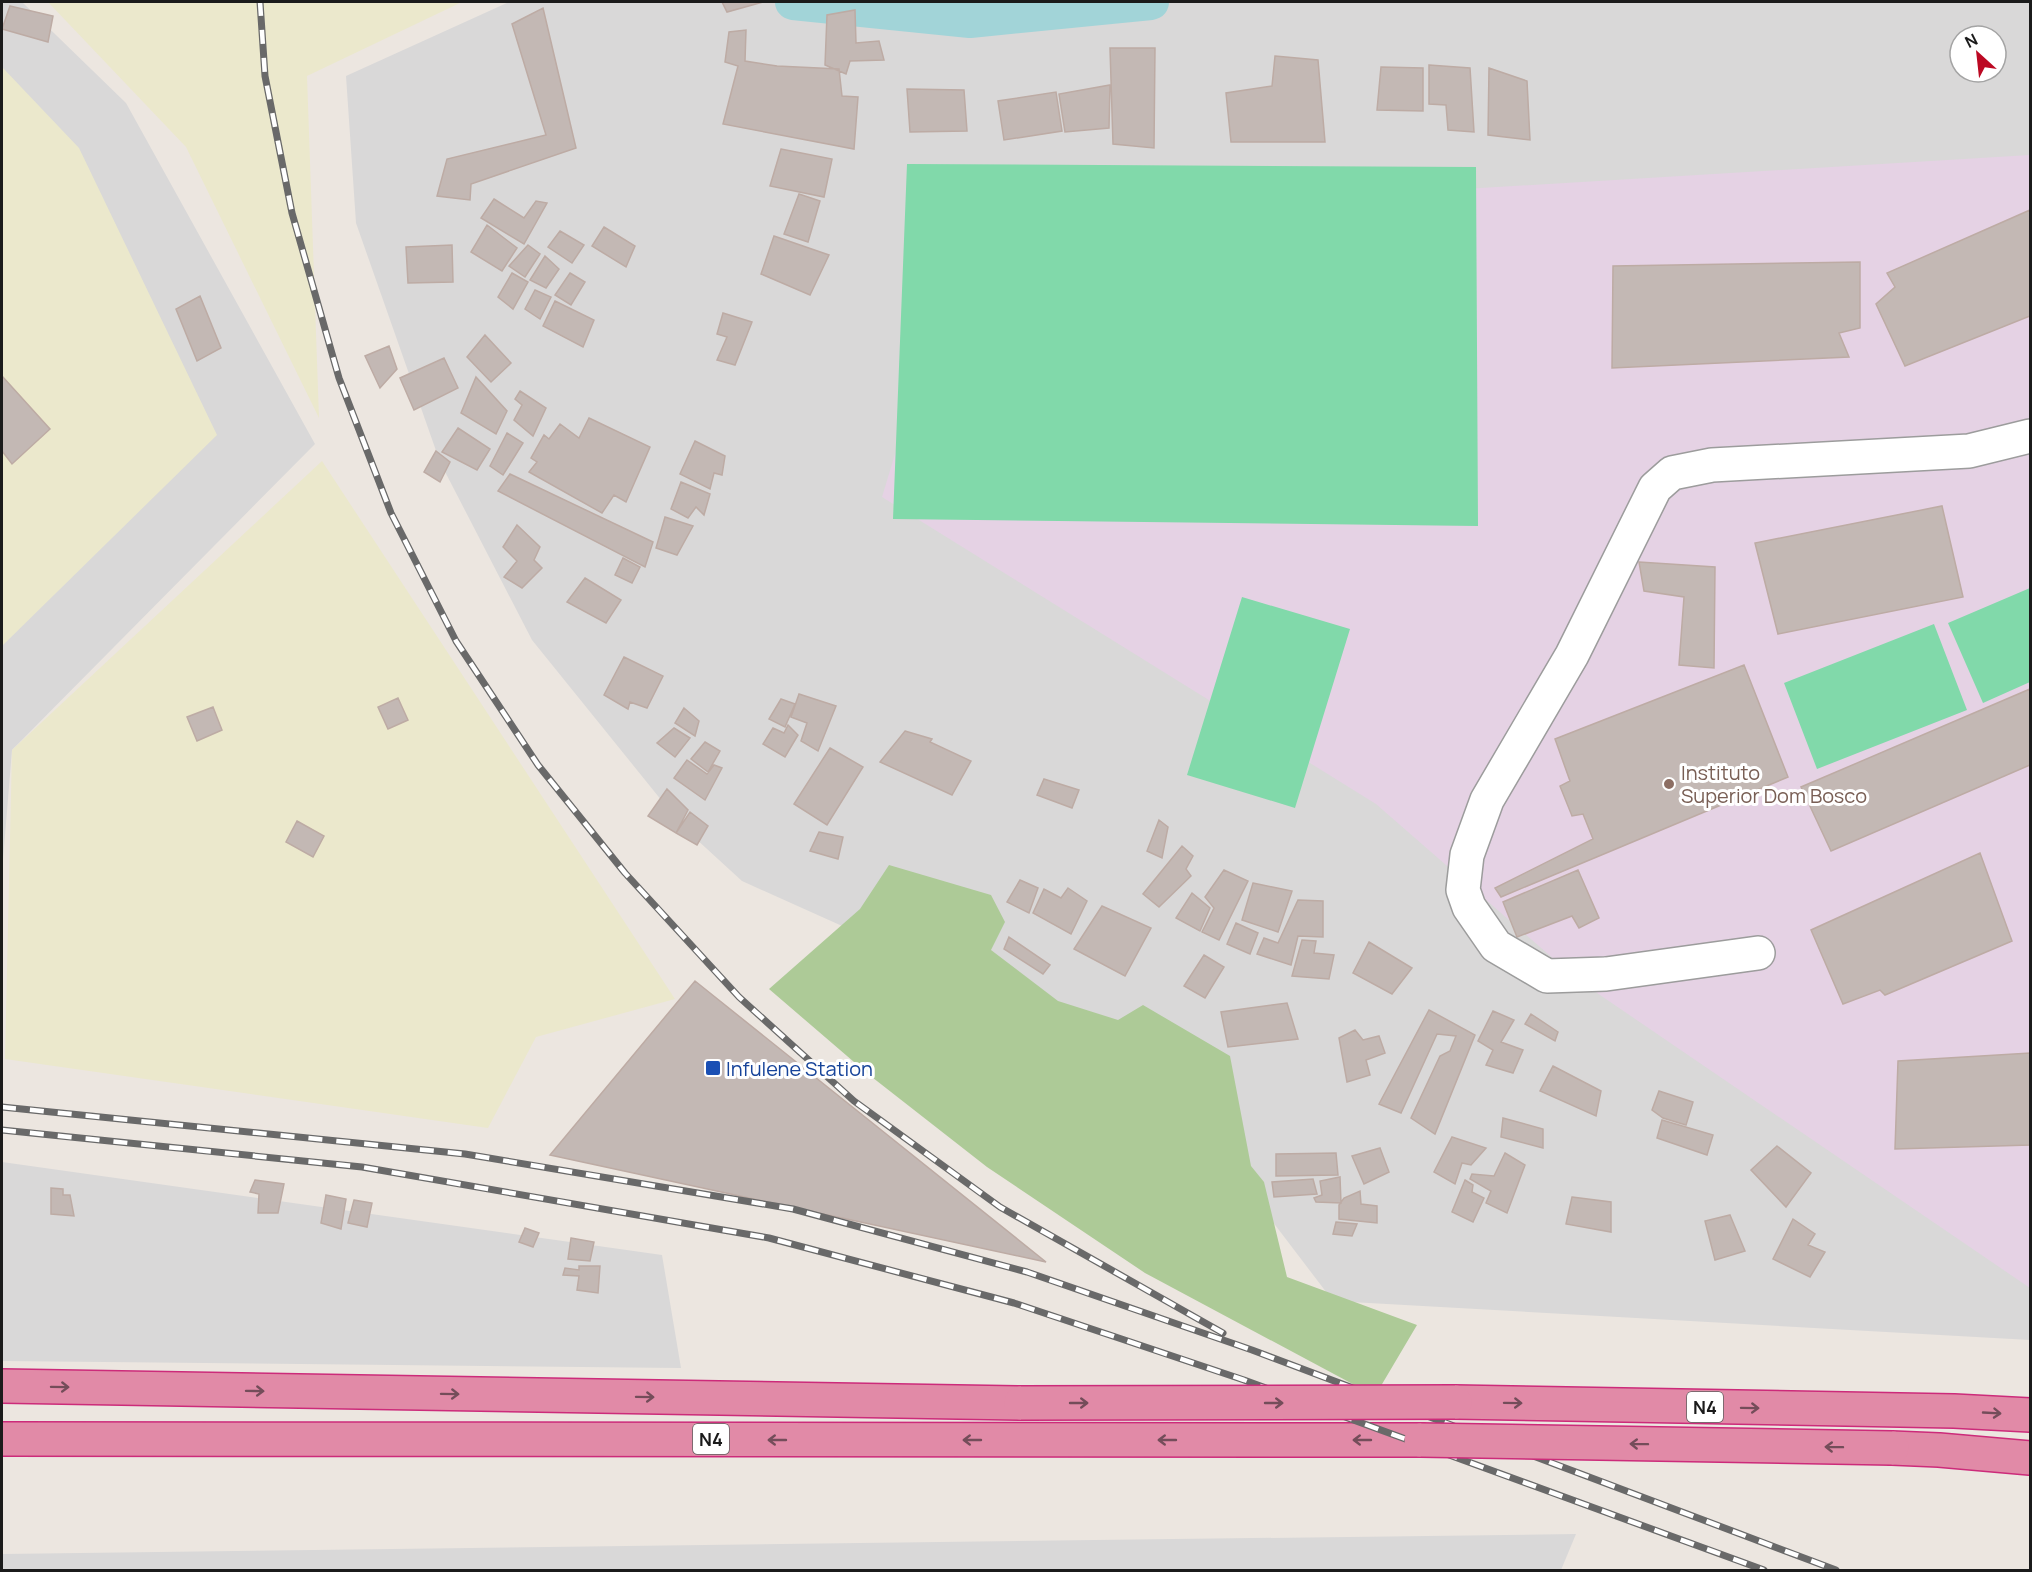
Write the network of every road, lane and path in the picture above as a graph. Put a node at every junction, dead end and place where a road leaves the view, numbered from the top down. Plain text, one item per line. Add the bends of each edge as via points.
1 (2031, 436) edge
2 (1758, 953) dead end
3 (2, 1386) edge
4 (2031, 1415) edge
5 (2, 1439) edge
6 (2019, 1457) edge

1 - 2 lane via 1969,452 1712,465 1672,473 1655,488 1572,655 1487,800 1467,855 1463,890 1469,907 1496,946 1547,976 1606,975
3 -> 4 highway, N4, bridge via 1021,1403 1455,1402
6 -> 5 highway, N4, bridge via 1893,1448 1421,1440

